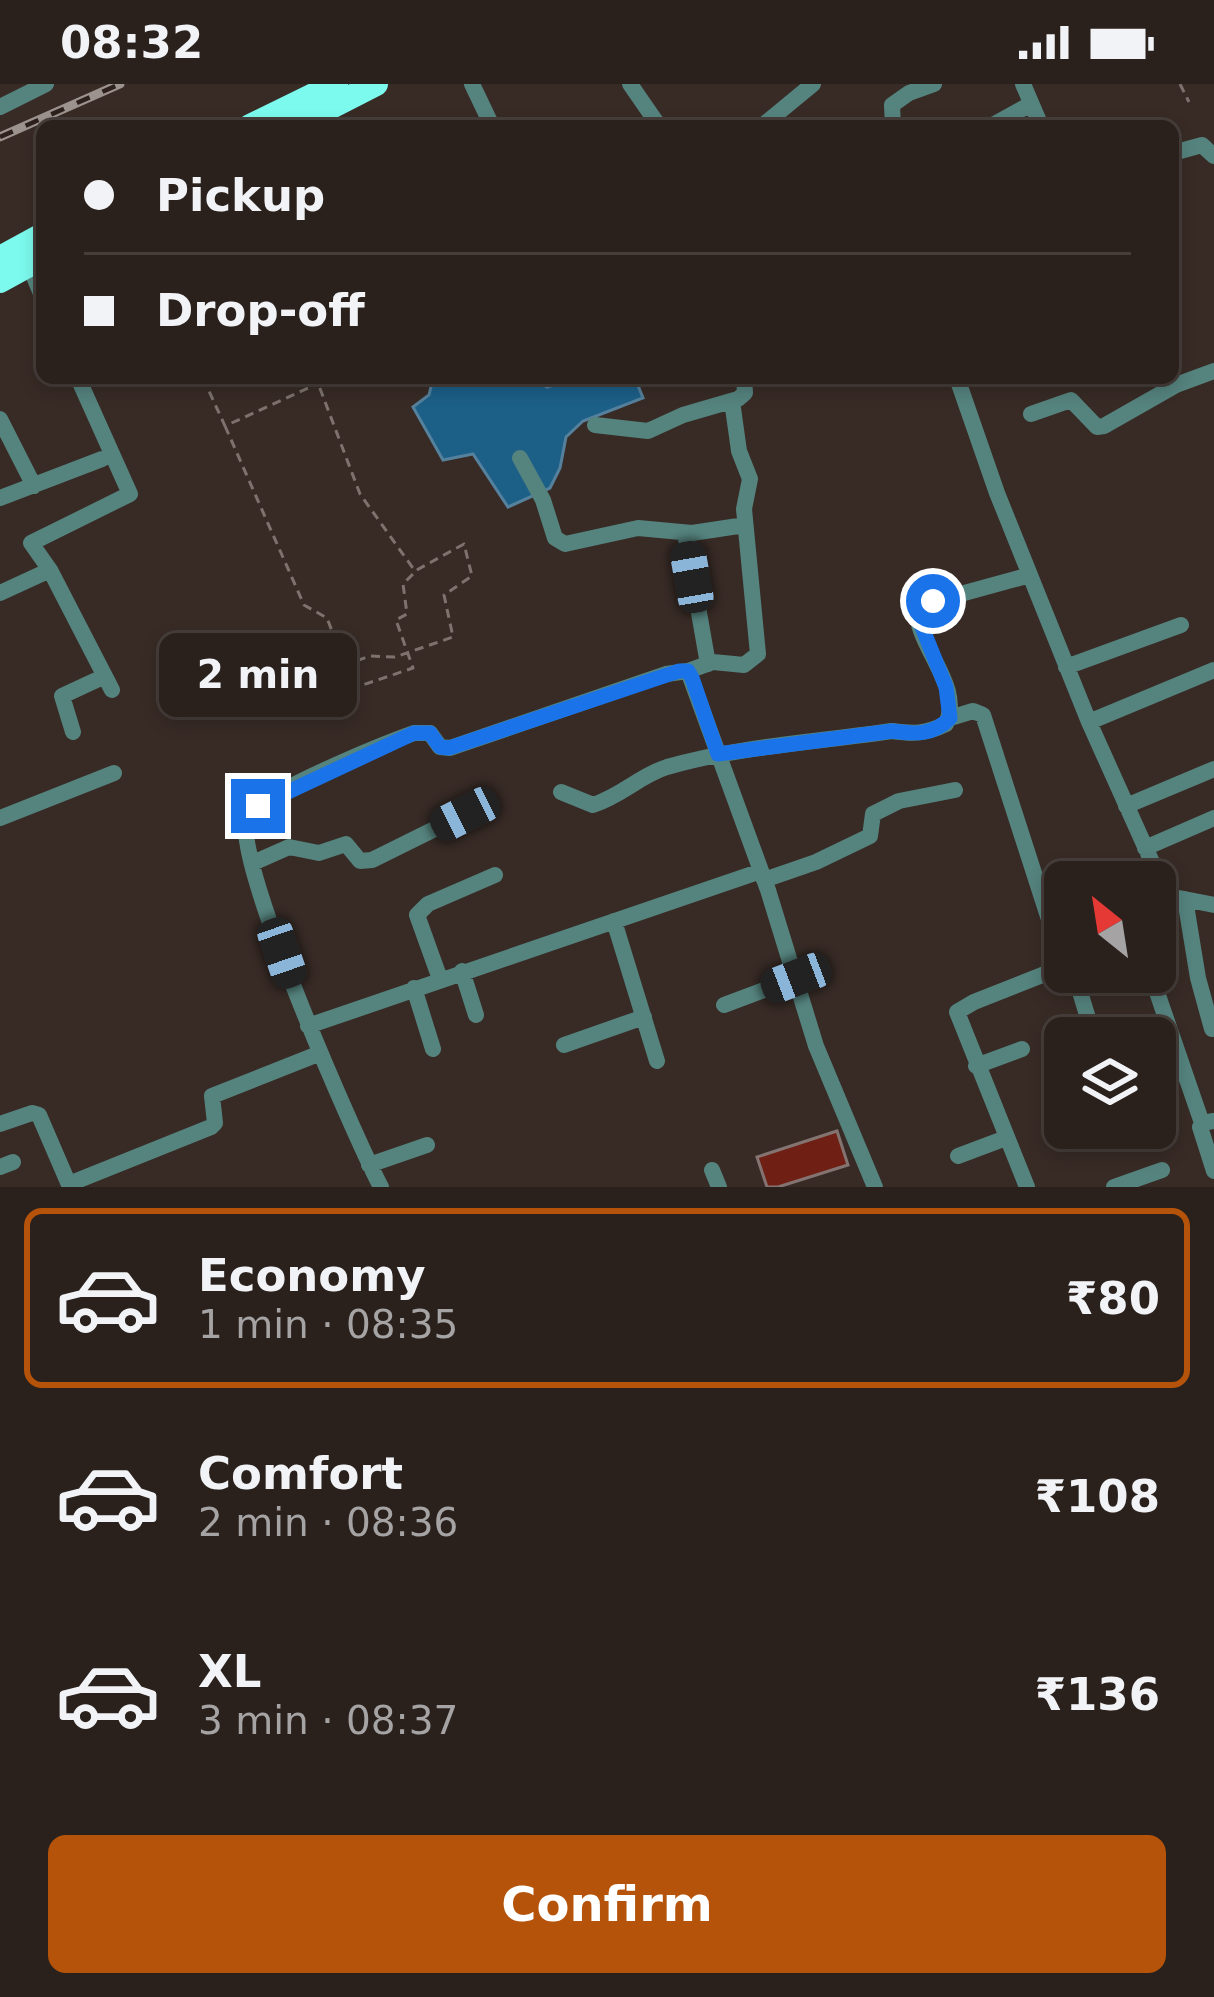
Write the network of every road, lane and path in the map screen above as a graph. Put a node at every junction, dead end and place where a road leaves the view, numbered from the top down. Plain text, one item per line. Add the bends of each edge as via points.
1 (46, 84) edge
2 (336, 84) edge
3 (376, 84) edge
4 (472, 84) edge
5 (630, 84) edge
6 (813, 84) edge
7 (934, 84) edge
8 (1022, 84) edge
9 (1180, 84) edge
10 (1189, 102) dead end
11 (1031, 104) junction
12 (0, 106) edge
13 (262, 120) edge
14 (307, 120) edge
15 (489, 120) edge
16 (655, 120) edge
17 (769, 120) edge
18 (893, 120) edge
19 (1002, 120) edge
20 (1038, 120) edge
21 (1179, 151) edge
22 (1214, 156) edge
23 (36, 238) edge
24 (0, 258) edge
25 (35, 262) edge
26 (0, 280) edge
27 (1214, 371) edge
28 (81, 384) edge
29 (206, 384) edge
30 (311, 384) edge
31 (318, 384) edge
32 (744, 384) edge
33 (959, 384) edge
34 (732, 401) junction
35 (1031, 414) dead end
36 (0, 419) edge
37 (596, 425) dead end
38 (225, 427) junction
39 (520, 458) dead end
40 (102, 459) dead end
41 (34, 486) junction
42 (0, 498) edge
43 (745, 525) junction
44 (685, 533) junction
45 (50, 569) junction
46 (416, 572) junction
47 (1030, 575) junction
48 (0, 593) edge
49 (1181, 625) dead end
50 (408, 653) junction
51 (708, 664) junction
52 (1066, 667) junction
53 (1214, 670) edge
54 (688, 671) junction
55 (336, 694) dead end
56 (950, 718) junction
57 (1089, 722) junction
58 (73, 732) dead end
59 (718, 754) junction
60 (1214, 769) edge
61 (114, 773) dead end
62 (955, 790) dead end
63 (561, 792) dead end
64 (1126, 806) junction
65 (465, 814) dead end
66 (0, 818) edge
67 (1214, 818) edge
68 (1145, 848) junction
69 (1151, 861) edge
70 (253, 862) junction
71 (495, 874) dead end
72 (763, 876) junction
73 (1044, 902) edge
74 (1176, 902) edge
75 (1214, 905) edge
76 (1176, 920) edge
77 (614, 921) junction
78 (462, 971) junction
79 (1044, 974) edge
80 (796, 978) junction
81 (440, 979) junction
82 (414, 988) junction
83 (1158, 993) edge
84 (724, 1005) dead end
85 (476, 1015) dead end
86 (644, 1018) junction
87 (308, 1026) junction
88 (1212, 1029) edge
89 (564, 1045) dead end
90 (433, 1049) dead end
91 (1022, 1049) dead end
92 (318, 1054) junction
93 (657, 1061) dead end
94 (976, 1066) junction
95 (1208, 1122) edge
96 (0, 1124) edge
97 (1006, 1138) junction
98 (427, 1145) dead end
99 (958, 1156) dead end
100 (369, 1165) junction
101 (1162, 1170) dead end
102 (1214, 1171) edge
103 (70, 1186) edge
104 (381, 1187) edge
105 (875, 1187) edge
106 (1027, 1187) edge
107 (1114, 1187) edge

1 - 12 street
2 - 13 highway
3 - 14 highway
4 - 15 street
5 - 16 street
6 - 17 street
7 - 18 street via 892,105
8 - 11 street
9 - 10 path
11 - 19 street
11 - 20 street
21 - 22 street via 1202,145
23 - 24 highway
25 - 26 highway
27 - 35 street via 1104,426 1071,400
28 - 45 street via 130,494 31,543
29 - 38 path
30 - 38 path
31 - 46 path via 360,494
32 - 34 street
33 - 47 street
34 - 37 street via 647,431
34 - 43 street via 750,478
36 - 41 street
38 - 50 path via 304,605 327,618 345,665
39 - 44 street via 559,542 638,528
40 - 41 street
41 - 42 street
43 - 44 street
43 - 51 street via 758,655 744,665
44 - 51 street
45 - 48 street
45 - 58 street via 108,683 62,696
46 - 50 path via 403,584 407,614 396,620
46 - 50 path via 464,544 472,576 444,595 453,637
47 - 52 street
47 - 56 street via 917,606
49 - 52 street
50 - 55 path via 413,668
51 - 54 street
52 - 57 street
53 - 57 street
54 - 59 street
54 - 70 street via 449,748 423,730 368,751 250,813 244,832
56 - 59 street via 920,734
56 - 73 street via 983,715
57 - 64 street
59 - 63 street via 649,773 592,805
59 - 72 street
60 - 64 street
61 - 66 street
62 - 72 street via 886,806 873,814 870,836
64 - 68 street
65 - 70 street via 372,860 360,861 339,843 320,853 289,847
67 - 68 street
68 - 69 street
70 - 87 street
71 - 81 street via 417,915
72 - 77 street
72 - 80 street
74 - 75 street
76 - 88 street
77 - 78 street
77 - 86 street
78 - 81 street
78 - 85 street
79 - 94 street via 957,1012
80 - 84 street
80 - 105 street
81 - 82 street
82 - 87 street
82 - 90 street
83 - 95 street
86 - 89 street
86 - 93 street
87 - 92 street
91 - 94 street
92 - 100 street
92 - 103 street via 212,1096 211,1127
94 - 97 street
95 - 102 street via 1200,1127
96 - 103 street via 39,1115
97 - 99 street
97 - 106 street
98 - 100 street
100 - 104 street
101 - 107 street

